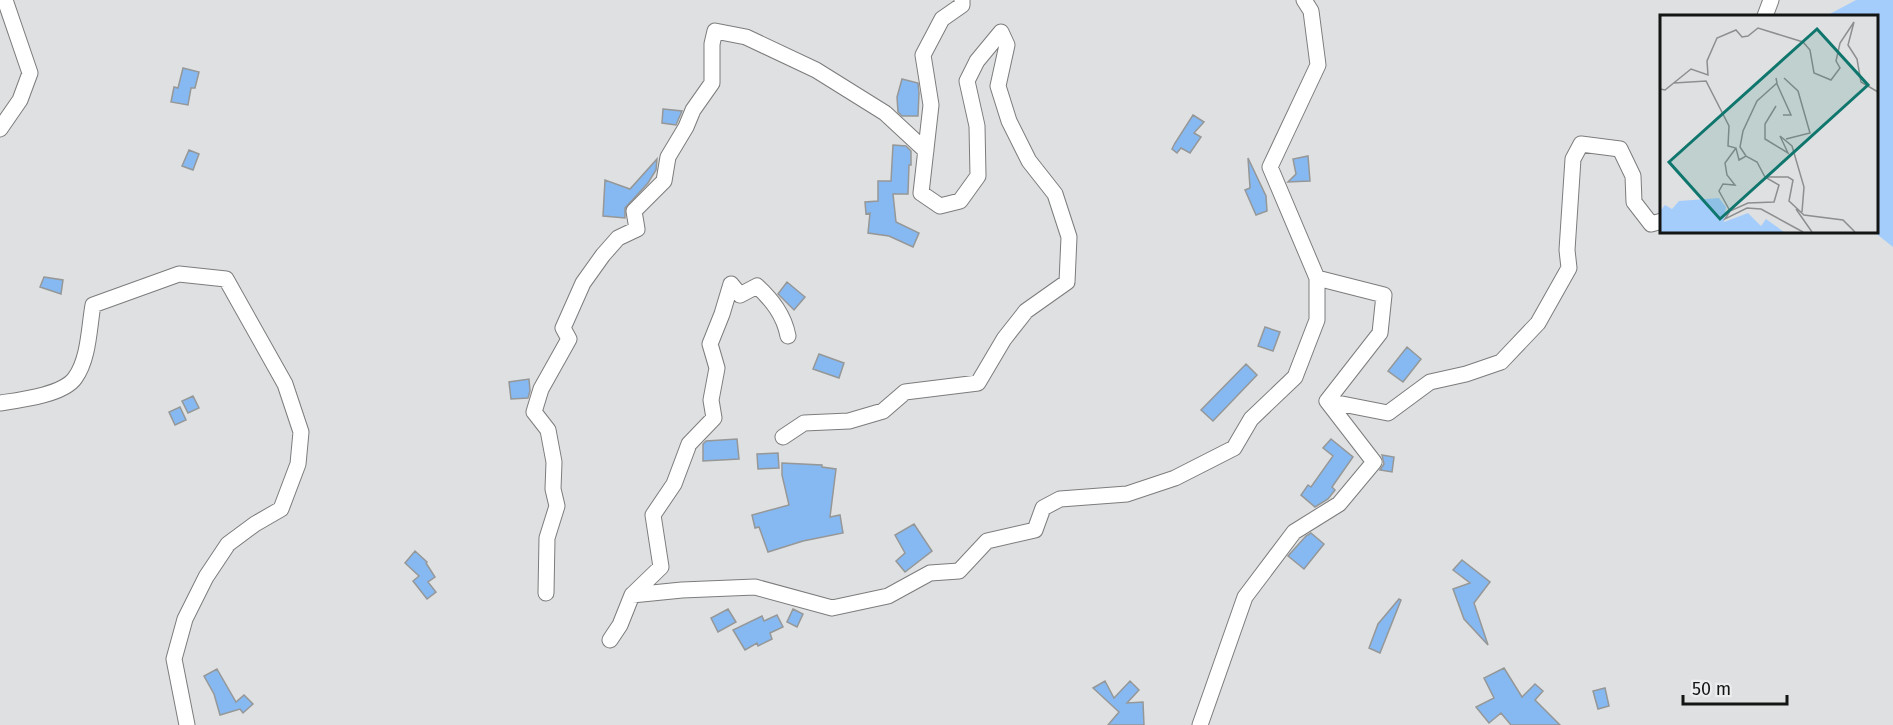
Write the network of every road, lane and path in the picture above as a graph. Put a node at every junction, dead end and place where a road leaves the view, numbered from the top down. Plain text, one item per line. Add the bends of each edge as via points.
1 (5, 0) edge
2 (962, 0) edge
3 (1771, 0) edge
4 (1309, 4) edge
5 (1765, 15) edge
6 (0, 129) edge
7 (926, 152) junction
8 (1660, 222) edge
9 (1317, 278) junction
10 (788, 336) dead end
11 (1327, 400) junction
12 (0, 403) edge
13 (783, 437) dead end
14 (546, 593) dead end
15 (632, 595) junction
16 (610, 640) dead end
17 (187, 725) edge
18 (1200, 725) edge

1 - 6 street via 30,73 20,100
2 - 7 street via 962,5 942,20 923,55 931,105
3 - 5 street
4 - 9 street via 1318,65 1270,167
7 - 13 street via 921,193 940,206 960,201 978,176 977,126 967,81 977,61 1001,32 1007,45 998,86 1009,122 1029,161 1055,194 1069,237 1067,282 1026,311 978,383 905,392 883,411 849,421 804,423
7 - 14 street via 885,113 816,70 746,37 716,31 712,44 712,84 668,157 664,181 634,211 637,229 618,237 583,283 563,328 569,339 541,389 534,411 548,430 557,506 548,538
8 - 11 street via 1651,224 1634,202 1633,176 1620,149 1581,144 1573,159 1569,268 1538,323 1501,362 1430,382 1388,413
9 - 11 street via 1384,295 1380,333
9 - 15 street via 1317,320 1295,377 1251,419 1234,448 1175,478 1127,494 1060,499 1043,508 1035,530 987,541 959,571 930,573 888,596 832,608 754,587
10 - 15 street via 786,323 757,286 740,295 730,284 710,344 717,368 711,400 714,418 689,444 674,484 652,515 661,567
11 - 18 street via 1374,462 1339,504 1294,532 1245,597
12 - 17 street via 56,391 74,379 84,358 93,305 179,274 226,279 285,384 301,432 298,464 281,509 228,544 185,619 174,659
15 - 16 street

